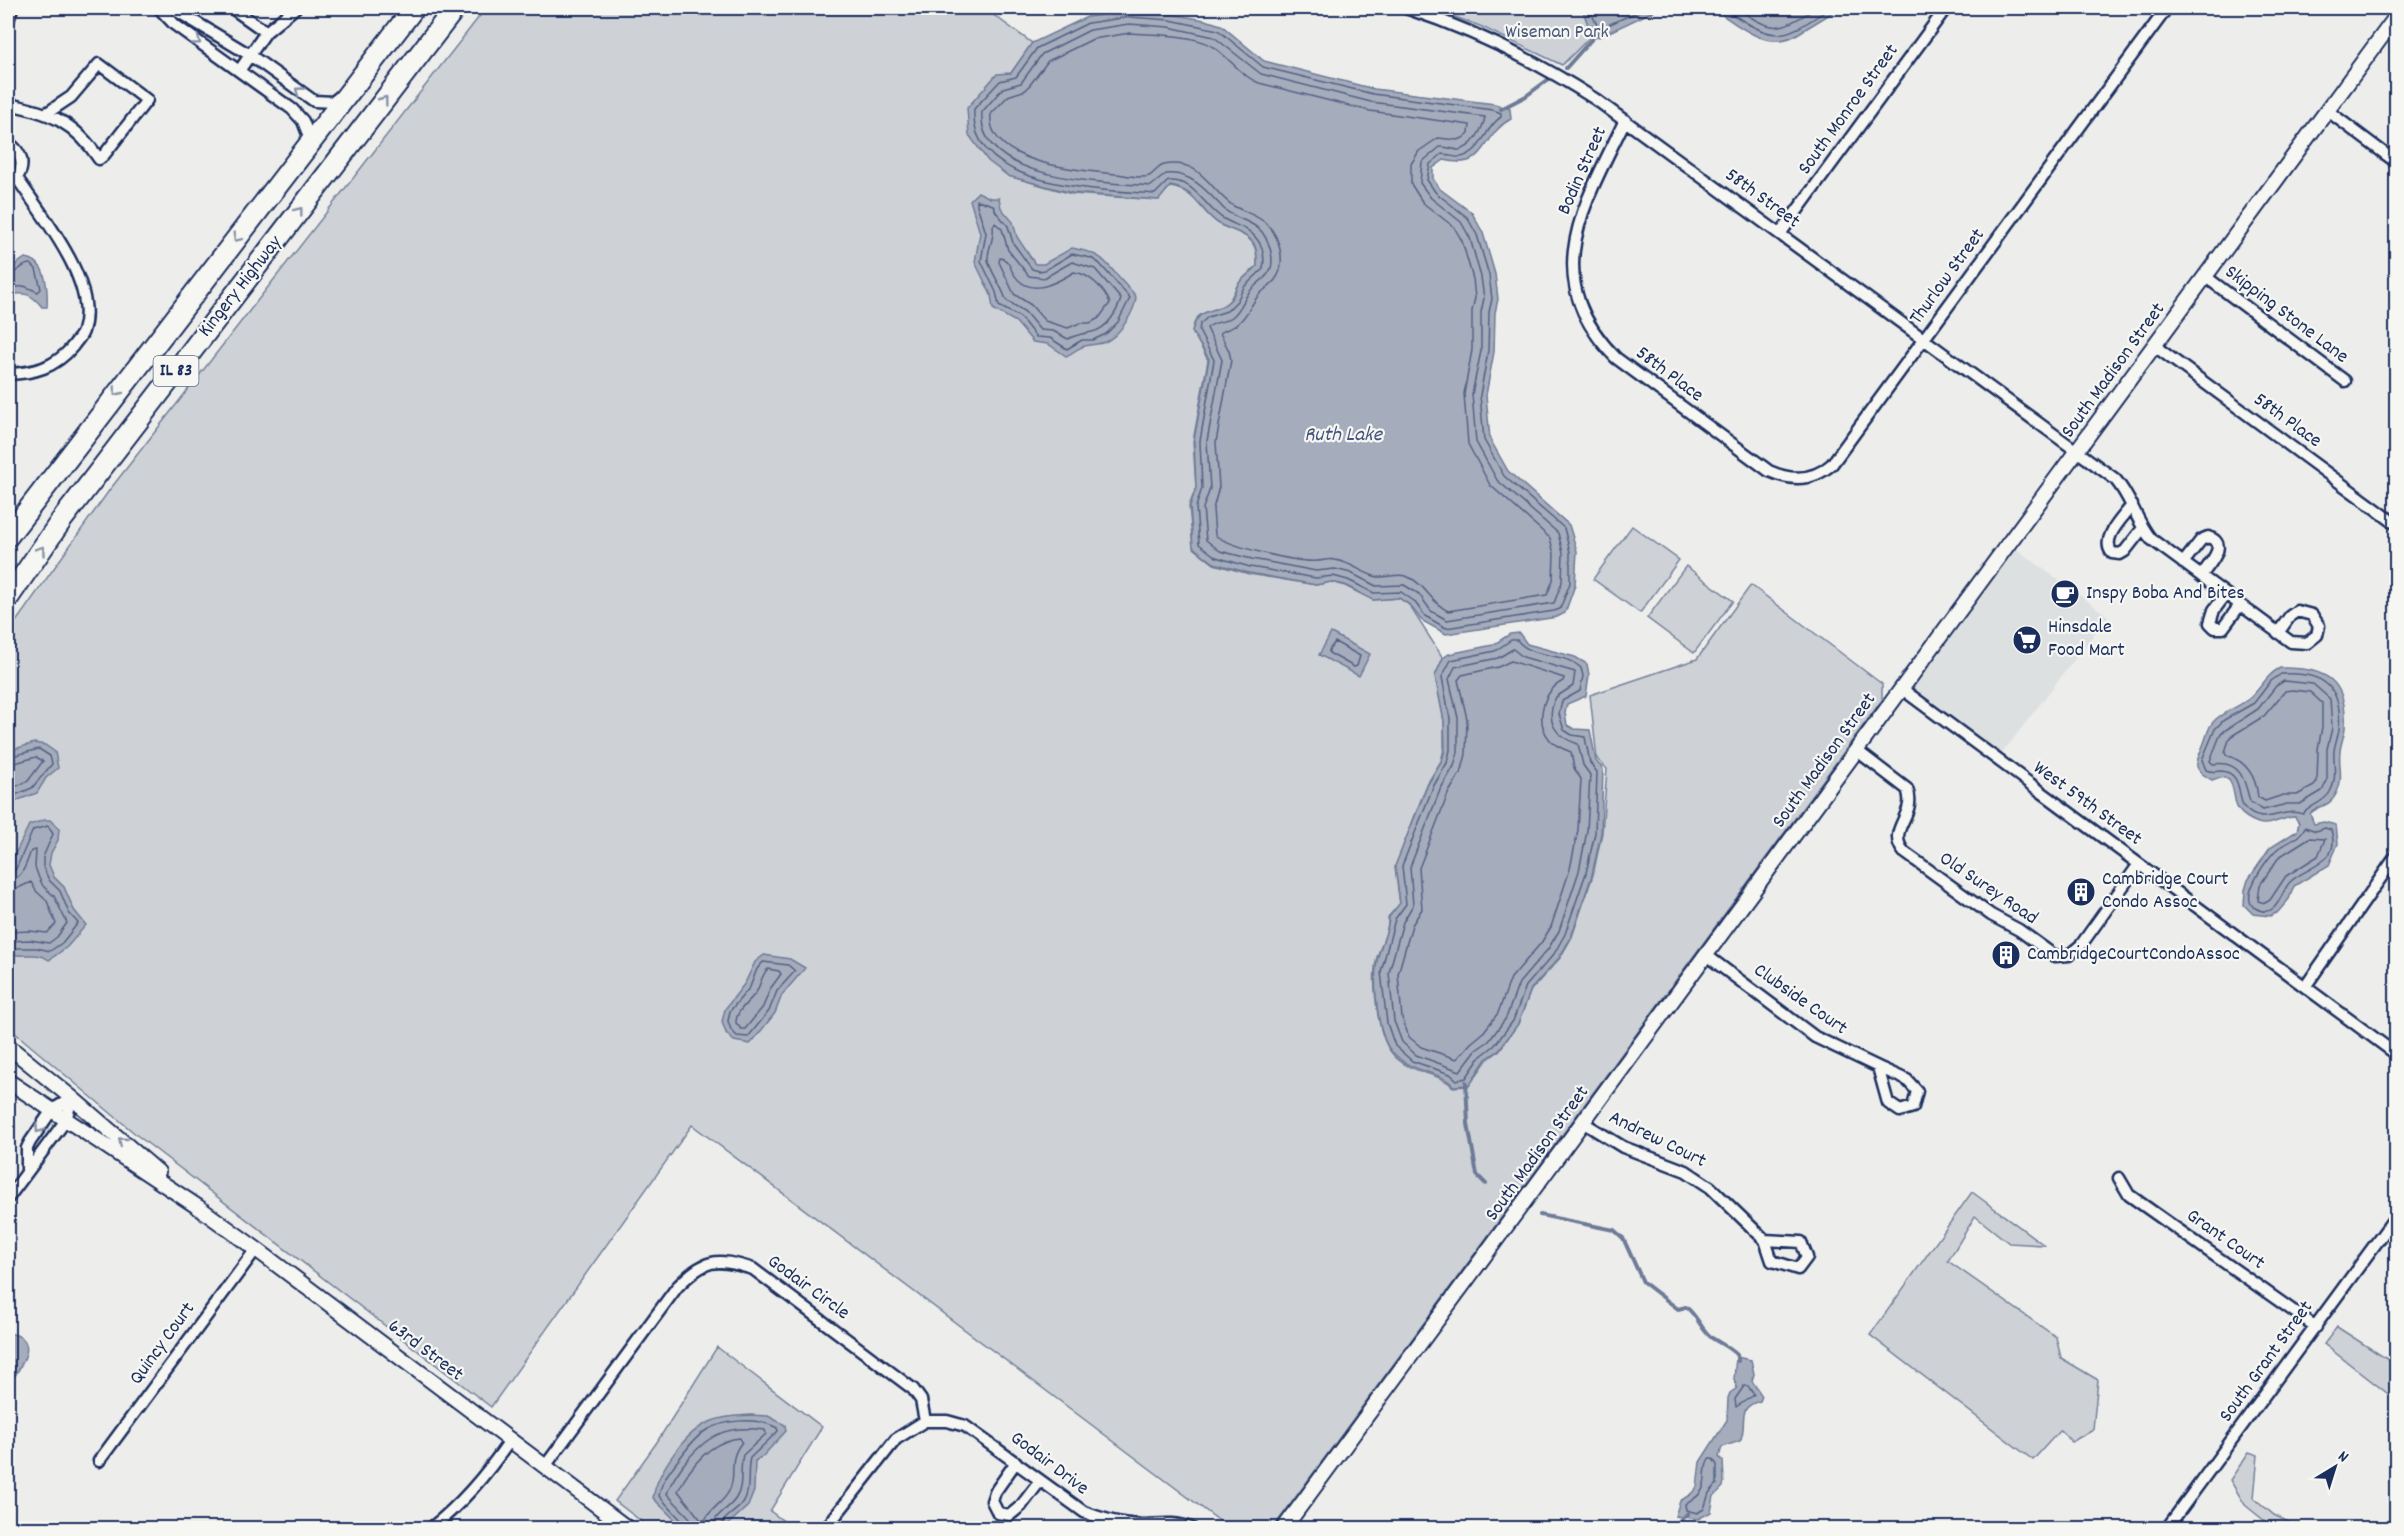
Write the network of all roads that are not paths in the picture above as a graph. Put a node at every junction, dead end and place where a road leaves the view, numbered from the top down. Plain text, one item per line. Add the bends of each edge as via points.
1 (12, 8) edge
2 (159, 8) edge
3 (172, 8) edge
4 (232, 8) edge
5 (295, 8) edge
6 (414, 8) edge
7 (455, 8) edge
8 (1406, 8) edge
9 (1946, 8) edge
10 (2167, 8) edge
11 (2397, 17) edge
12 (8, 21) edge
13 (266, 32) junction
14 (250, 55) junction
15 (239, 71) junction
16 (351, 90) junction
17 (8, 104) edge
18 (2328, 111) junction
19 (47, 113) junction
20 (1625, 120) junction
21 (311, 142) junction
22 (8, 143) edge
23 (2397, 162) edge
24 (12, 181) edge
25 (1780, 234) junction
26 (2206, 277) junction
27 (1599, 339) joint
28 (1924, 340) junction
29 (2156, 347) junction
30 (8, 374) edge
31 (2345, 381) dead end
32 (1721, 436) joint
33 (2078, 453) junction
34 (2132, 505) junction
35 (2397, 524) edge
36 (2143, 528) junction
37 (8, 536) edge
38 (2183, 563) junction
39 (2201, 576) junction
40 (2226, 594) junction
41 (8, 598) edge
42 (2240, 605) junction
43 (2278, 633) dead end
44 (1902, 689) junction
45 (1856, 750) junction
46 (2397, 856) edge
47 (2139, 864) junction
48 (1706, 955) junction
49 (2306, 987) junction
50 (8, 1046) edge
51 (2397, 1054) edge
52 (1878, 1067) dead end
53 (8, 1081) edge
54 (72, 1098) junction
55 (52, 1110) junction
56 (66, 1119) junction
57 (1584, 1123) junction
58 (27, 1172) junction
59 (2119, 1178) dead end
60 (8, 1198) edge
61 (198, 1207) junction
62 (2397, 1216) edge
63 (1765, 1240) dead end
64 (256, 1249) junction
65 (2316, 1327) junction
66 (925, 1421) junction
67 (511, 1439) junction
68 (99, 1461) dead end
69 (1016, 1462) junction
70 (546, 1465) junction
71 (1040, 1481) junction
72 (1141, 1527) edge
73 (431, 1528) edge
74 (627, 1528) edge
75 (826, 1528) edge
76 (1191, 1528) edge
77 (1284, 1528) edge
78 (2167, 1528) edge

1 - 12 street
2 -> 15 street via 175,25
3 - 14 street
4 - 13 street
5 - 13 street
6 - 16 highway, Kingery Highway / IL 83
41 -> 7 highway, Kingery Highway / IL 83 via 61,521
8 - 20 street, 58th Street via 1517,52
9 - 25 street, South Monroe Street
10 - 28 street, Thurlow Street
11 - 18 street, South Madison Street
13 - 14 street
14 - 15 street
16 -> 14 street via 333,102 314,101
15 - 21 street via 292,109 303,121
16 - 21 highway, Kingery Highway / IL 83
17 - 19 street
18 - 23 street
18 - 26 street, South Madison Street
19 - 19 street via 75,129 99,159 147,100 99,64 72,97
20 - 25 street, 58th Street
20 - 27 street, Bodin Street via 1584,206 1574,244 1575,286 1583,312
21 -> 37 highway, Kingery Highway / IL 83
22 - 24 street via 20,154 21,170
24 - 30 street via 67,254 87,310 83,333 56,362 34,373
25 - 28 street, 58th Street
26 - 29 street, South Madison Street
26 - 31 street, Skipping Stone Lane
27 - 32 street, 58th Place via 1625,365
28 - 32 street, Thurlow Street via 1832,464 1821,472 1804,479 1778,475
28 - 33 street, 58th Street
29 - 33 street, South Madison Street
29 - 35 street, 58th Place
33 - 34 street, 58th Street via 2115,479
33 - 44 street, South Madison Street
34 - 36 street, 58th Street
34 - 36 street via 2111,534 2108,548 2120,554
36 - 38 street, 58th Street via 2151,539
38 - 39 street, 58th Street
38 - 39 street via 2201,540 2215,539 2218,551
39 - 40 street, 58th Street
40 - 42 street, 58th Street
40 - 42 street via 2210,618 2215,627 2223,628
42 - 43 street, 58th Street
44 - 45 street, South Madison Street
44 - 47 street, West 59th Street
45 - 47 street, Old Surey Road via 1907,789 1910,805 1897,838 1904,852 1990,915 2055,956 2069,955 2081,945
45 - 48 street, South Madison Street
46 - 49 street
47 - 49 street, West 59th Street
48 - 52 street, Clubside Court via 1815,1037
48 - 57 street, South Madison Street
49 - 51 street, West 59th Street
50 - 54 street, 63rd Street
53 - 55 street, 63rd Street
54 - 55 street
54 - 56 street
61 -> 54 street, 63rd Street
55 - 56 street, 63rd Street
55 -> 58 street via 27,1148
56 - 58 street
56 - 61 street, 63rd Street
57 - 63 street, Andrew Court via 1623,1147 1672,1164 1699,1179
57 - 77 street, South Madison Street
58 - 60 street
59 - 65 street, Grant Court via 2129,1195
61 - 64 street, 63rd Street
62 - 65 street, South Grant Street
64 - 67 street, 63rd Street
64 - 68 street, Quincy Court
65 - 78 street, South Grant Street
66 - 69 street, Godair Drive via 947,1420 965,1426
66 - 70 street, Godair Circle via 921,1400 913,1389 753,1269 730,1261 709,1262 693,1270 676,1287
66 - 75 street via 896,1439
67 - 70 street, 63rd Street
67 - 73 street via 447,1516
69 - 71 street, Godair Drive
69 - 71 street via 995,1492 992,1501 998,1513 1016,1512
70 - 74 street, 63rd Street
71 - 72 street, Godair Drive via 1084,1512
72 - 76 street, Godair Drive via 1176,1523

